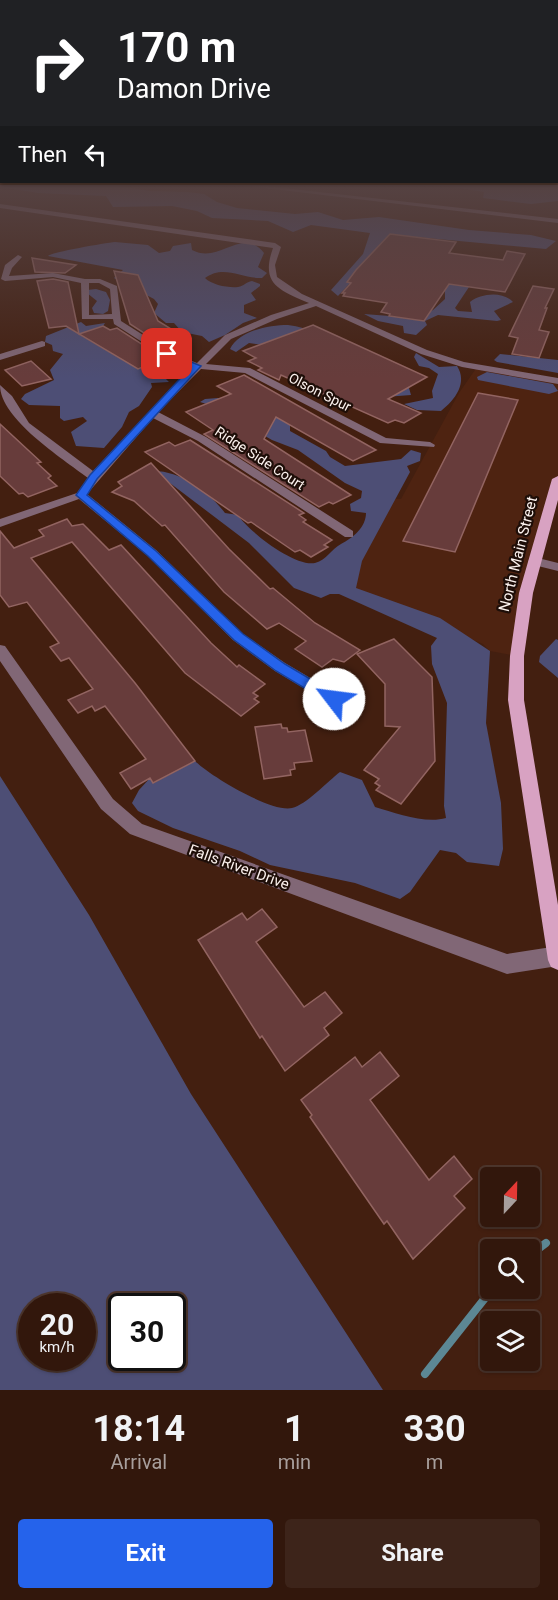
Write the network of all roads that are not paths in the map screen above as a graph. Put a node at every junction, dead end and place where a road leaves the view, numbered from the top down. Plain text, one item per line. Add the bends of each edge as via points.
1 (276, 250) edge
2 (18, 257) dead end
3 (85, 281) junction
4 (315, 304) junction
5 (117, 316) junction
6 (42, 344) dead end
7 (0, 357) edge
8 (228, 357) dead end
9 (197, 366) junction
10 (247, 370) junction
11 (558, 381) edge
12 (0, 388) edge
13 (152, 413) junction
14 (430, 445) dead end
15 (94, 477) junction
16 (558, 479) edge
17 (81, 495) junction
18 (0, 523) edge
19 (350, 534) dead end
20 (534, 561) junction
21 (558, 567) edge
22 (0, 650) edge
23 (334, 699) dead end
24 (558, 957) edge

1 - 4 street via 269,264 275,278
2 - 3 street via 5,279 53,275
3 - 5 street via 100,281 114,288
3 - 5 street via 85,316
4 - 9 street via 228,337
4 - 11 street via 424,352 462,364
5 - 9 street, Olson Spur via 117,322 167,354
6 - 7 street
8 - 10 street
9 - 10 street, Olson Spur
9 - 13 street
10 - 14 street, Olson Spur via 384,441
12 - 15 street via 25,425
13 - 15 street
13 - 19 street, Ridge Side Court via 202,439
15 - 17 street
16 - 20 main road, North Main Street
17 - 18 street
17 - 23 street via 152,553 238,637 280,668
20 - 21 street
20 - 24 main road, North Main Street via 517,656 516,700
22 - 24 street, Falls River Drive via 107,804 136,829 507,964

